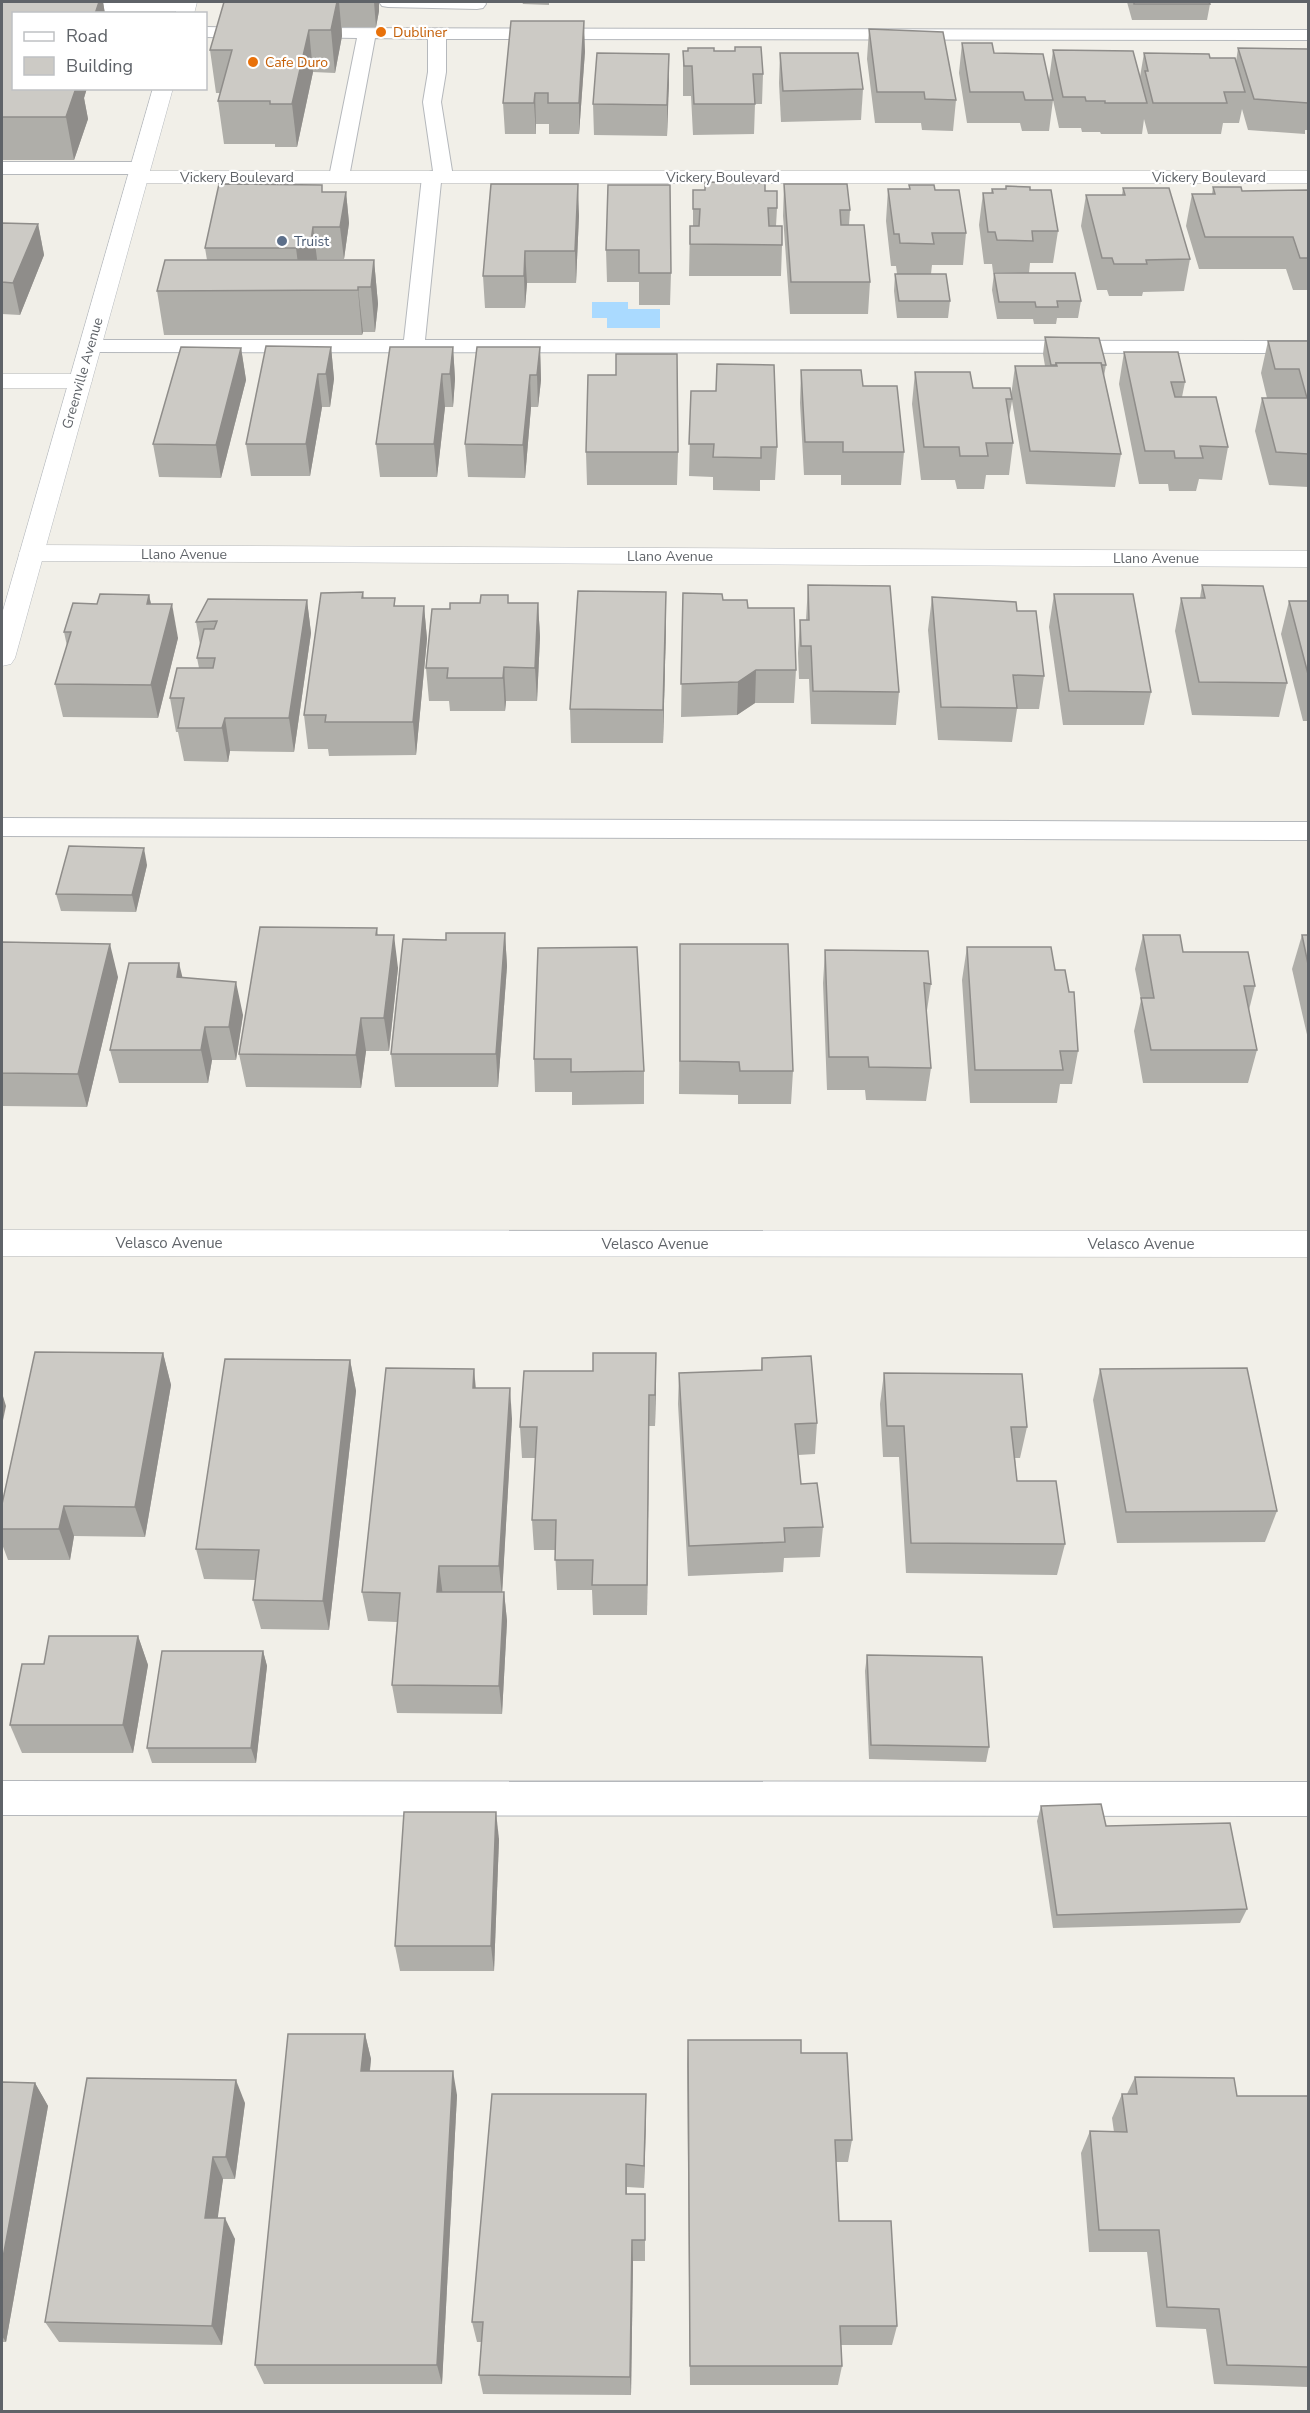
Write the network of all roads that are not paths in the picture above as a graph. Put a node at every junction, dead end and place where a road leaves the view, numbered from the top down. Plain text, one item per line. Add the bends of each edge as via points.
1 (388, 2) edge
2 (477, 2) edge
3 (2, 5) edge
4 (186, 7) edge
5 (207, 32) edge
6 (367, 33) junction
7 (437, 33) junction
8 (1308, 35) edge
9 (163, 90) edge
10 (2, 168) edge
11 (139, 172) junction
12 (339, 177) junction
13 (437, 177) junction
14 (1308, 177) edge
15 (90, 346) junction
16 (414, 346) junction
17 (1308, 347) edge
18 (2, 381) edge
19 (80, 381) junction
20 (32, 553) junction
21 (1308, 559) edge
22 (2, 651) edge
23 (2, 827) edge
24 (1308, 831) edge
25 (2, 1243) edge
26 (1308, 1244) edge
27 (2, 1798) edge
28 (1308, 1799) edge

1 - 2 lane
3 - 4 street
5 - 6 lane
6 - 7 lane
6 - 12 lane
7 - 8 lane
7 - 13 lane via 432,102
9 - 11 street, Greenville Avenue
10 - 11 lane
11 - 12 street, Vickery Boulevard
11 - 15 street, Greenville Avenue
12 - 13 street, Vickery Boulevard
13 - 14 street, Vickery Boulevard
13 - 16 lane
15 - 16 lane
15 - 19 street, Greenville Avenue
16 - 17 lane
18 - 19 street
19 - 20 street, Greenville Avenue
20 - 21 street, Llano Avenue
20 - 22 street, Greenville Avenue
23 - 24 lane
25 - 26 street, Velasco Avenue
27 - 28 lane

